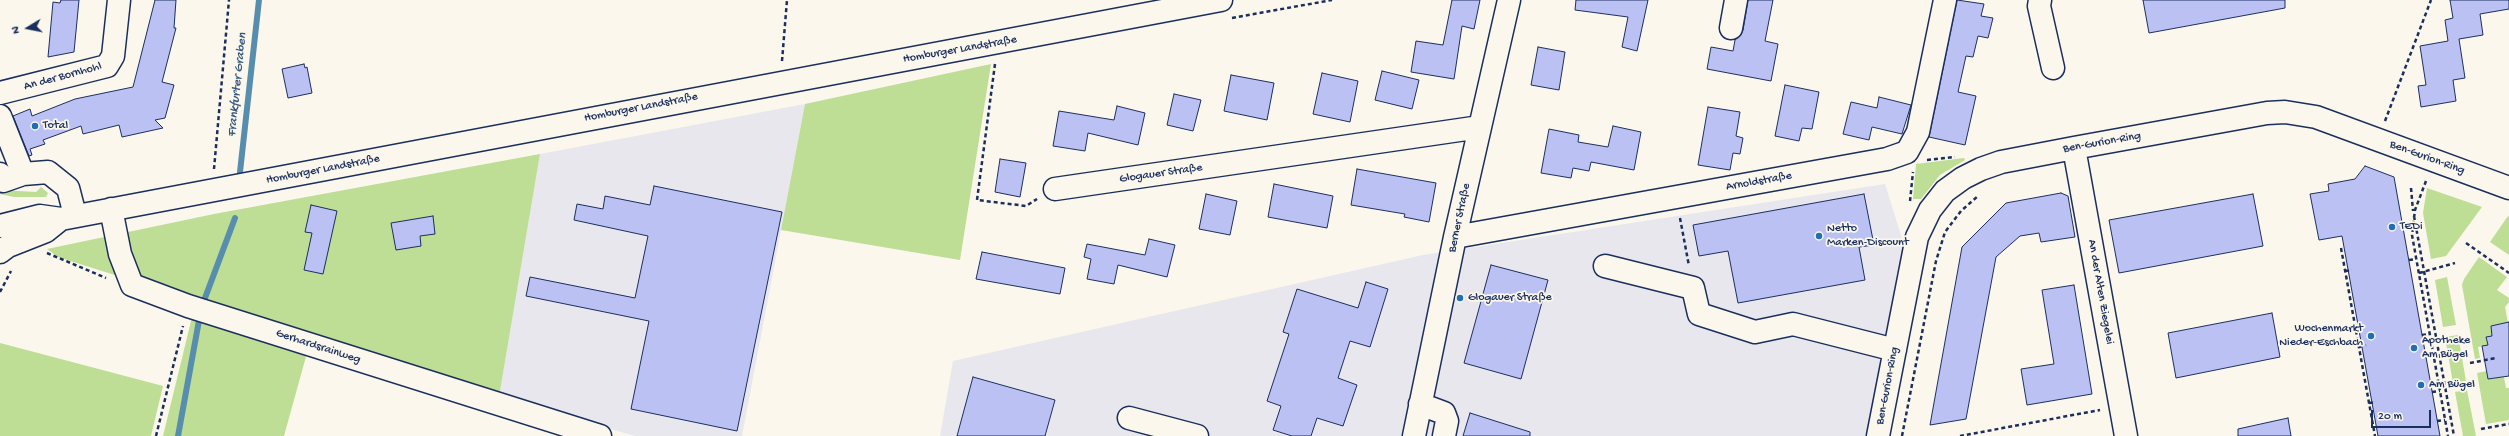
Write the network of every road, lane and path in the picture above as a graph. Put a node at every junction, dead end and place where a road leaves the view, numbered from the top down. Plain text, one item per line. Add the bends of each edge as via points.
1 (119, 0) edge
2 (229, 0) edge
3 (787, 0) edge
4 (1221, 0) edge
5 (1509, 0) edge
6 (1736, 0) edge
7 (1945, 0) edge
8 (2040, 0) edge
9 (2431, 0) edge
10 (1731, 28) dead end
11 (1000, 43) junction
12 (2053, 68) dead end
13 (780, 82) junction
14 (0, 93) edge
15 (0, 116) edge
16 (1480, 127) junction
17 (2378, 140) junction
18 (2074, 148) junction
19 (0, 174) edge
20 (22, 174) junction
21 (2426, 181) dead end
22 (2411, 188) dead end
23 (2509, 188) edge
24 (1055, 190) joint
25 (212, 191) junction
26 (1984, 191) dead end
27 (1676, 198) junction
28 (111, 209) junction
29 (2414, 214) junction
30 (68, 217) junction
31 (0, 226) edge
32 (1455, 237) junction
33 (2466, 243) dead end
34 (2341, 248) dead end
35 (45, 251) dead end
36 (0, 252) edge
37 (2416, 259) junction
38 (2409, 260) dead end
39 (2455, 263) dead end
40 (1605, 266) dead end
41 (2352, 270) dead end
42 (2345, 271) junction
43 (2424, 272) junction
44 (2419, 273) junction
45 (2509, 273) edge
46 (132, 286) junction
47 (1693, 288) junction
48 (3, 289) dead end
49 (0, 292) edge
50 (188, 306) junction
51 (2430, 334) junction
52 (2422, 335) dead end
53 (2366, 345) dead end
54 (2359, 347) junction
55 (1895, 350) junction
56 (2496, 358) dead end
57 (2470, 363) dead end
58 (2440, 391) junction
59 (2432, 392) dead end
60 (2376, 402) dead end
61 (1420, 404) junction
62 (2369, 404) junction
63 (2121, 406) junction
64 (1129, 418) dead end
65 (2445, 420) junction
66 (2437, 421) dead end
67 (2509, 424) edge
68 (2481, 429) dead end
69 (2376, 433) edge
70 (156, 436) edge
71 (600, 436) edge
72 (1197, 436) edge
73 (1414, 436) edge
74 (1444, 436) edge
75 (1878, 436) edge
76 (1902, 436) edge
77 (1960, 436) edge
78 (2126, 436) edge
79 (2448, 436) edge
80 (2454, 436) edge

1 - 14 street, An der Bornhohl via 113,56 107,66
2 - 25 path
3 - 13 path
4 - 11 street, Homburger Landstraße
5 - 16 street, Berner Straße
6 - 10 street
7 - 27 street, Arnoldstraße via 1918,132 1907,152 1887,160
8 - 12 street via 2039,6
9 - 17 path
11 - 13 street, Homburger Landstraße
11 - 24 path via 977,200 1026,206
13 - 25 street, Homburger Landstraße
15 - 20 street
16 - 24 street, Glogauer Straße
16 - 32 street, Berner Straße
17 - 18 street, Ben-Gurion-Ring via 2316,117 2285,112 2267,113
17 - 23 street, Ben-Gurion-Ring
18 - 55 street, Ben-Gurion-Ring via 2001,162 1963,178 1945,191 1930,210 1917,237
18 - 63 street, An der Alten Ziegelei
19 - 20 street via 3,181
20 - 30 street via 48,172 68,188
21 - 29 path
22 - 29 path
25 - 28 street, Homburger Landstraße
26 - 76 path via 1960,210 1942,241
27 - 32 street, Arnoldstraße
27 - 47 path
28 - 30 street, Homburger Landstraße
28 - 46 street via 120,254
29 - 37 path via 2412,235
29 - 43 path
30 - 31 street, Homburger Landstraße via 40,216
30 - 36 street, Homburger Landstraße via 46,231 8,246
32 - 61 street, Berner Straße
33 - 45 path
34 - 42 path
35 - 46 path via 77,267
37 - 38 path
37 - 44 path
39 - 43 path
40 - 47 street
41 - 42 path
42 - 54 path
43 - 44 path
43 - 80 path
44 - 51 path
46 - 50 street, Gerhardsrainweg
47 - 55 street via 1699,314 1755,332 1793,324
48 - 49 path
50 - 70 path
50 - 71 street, Gerhardsrainweg
51 - 52 path
51 - 58 path
53 - 54 path
54 - 62 path
55 - 75 street, Ben-Gurion-Ring
56 - 57 path
58 - 59 path
58 - 65 path
60 - 62 path
61 - 73 street, Berner Straße
61 - 74 street via 1444,413 1447,421
62 - 69 path
63 - 77 path
63 - 78 street, An der Alten Ziegelei
64 - 72 street
65 - 66 path
65 - 79 path
67 - 68 path

